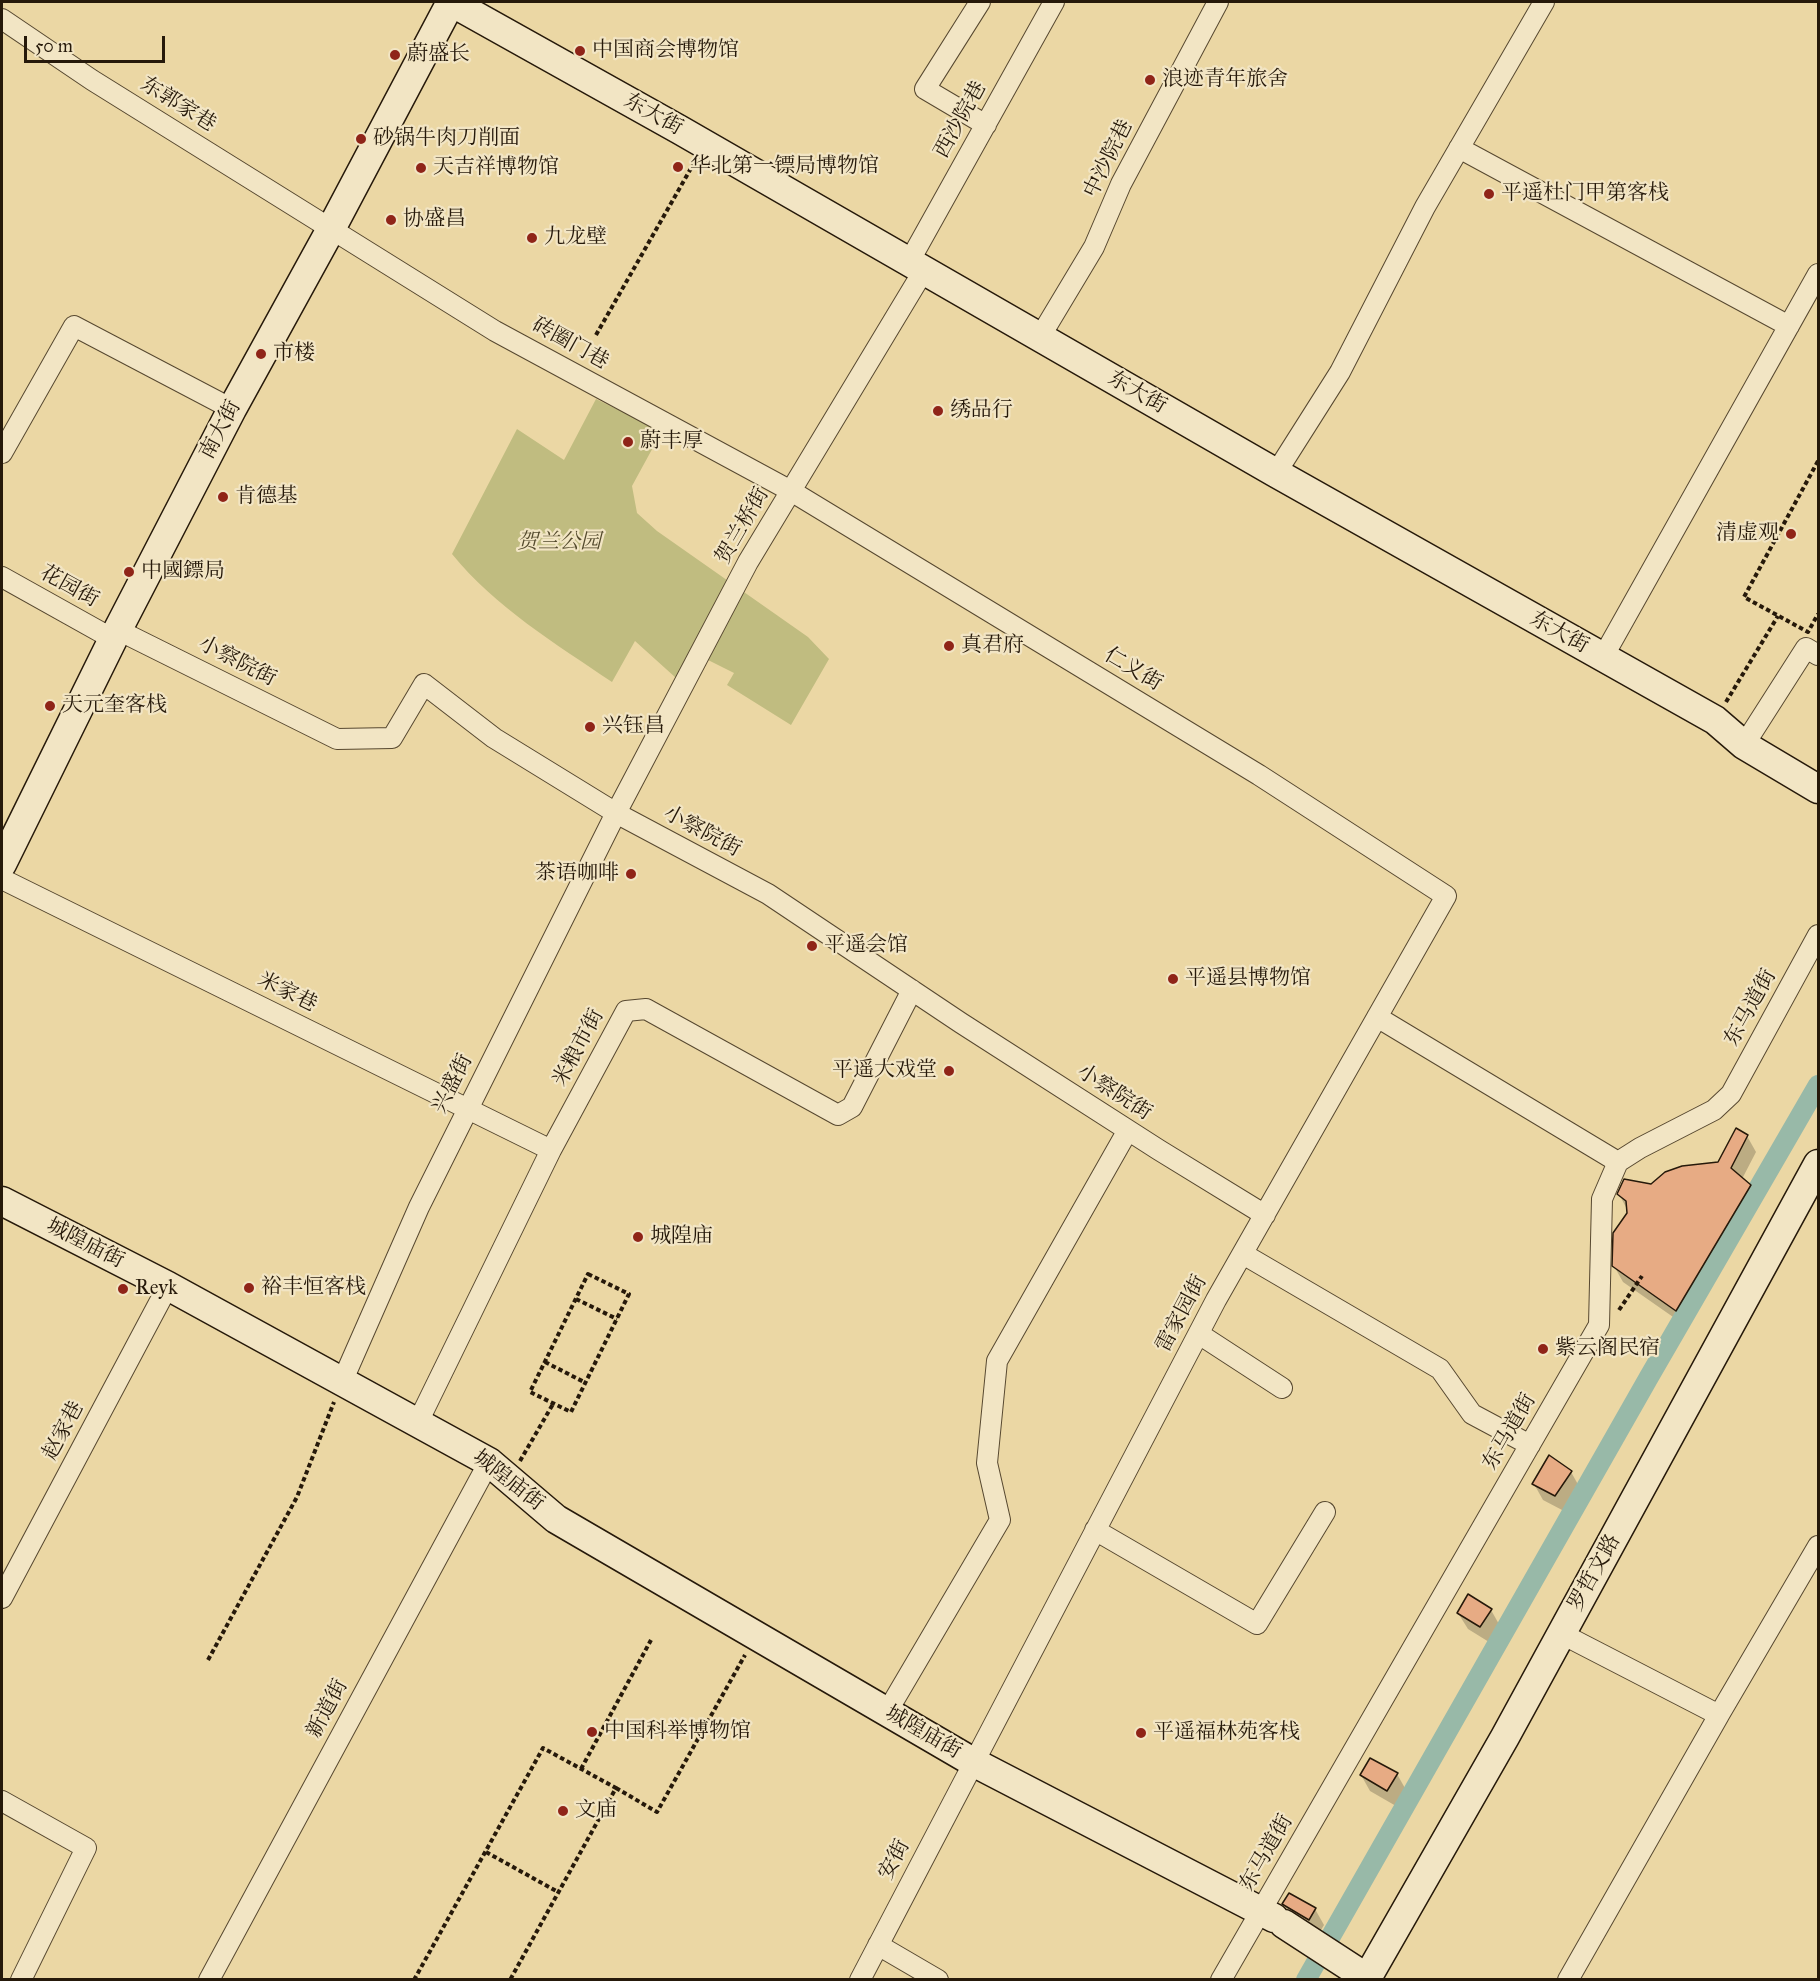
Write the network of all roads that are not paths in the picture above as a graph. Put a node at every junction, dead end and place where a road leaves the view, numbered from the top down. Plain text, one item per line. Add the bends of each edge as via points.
1 (451, 2) edge
2 (980, 2) edge
3 (1054, 2) edge
4 (1218, 2) edge
5 (1544, 2) edge
6 (2, 19) edge
7 (986, 125) junction
8 (1459, 148) junction
9 (331, 229) junction
10 (916, 266) junction
11 (1818, 274) edge
12 (1789, 326) junction
13 (1040, 337) junction
14 (232, 409) junction
15 (2, 453) edge
16 (1276, 473) junction
17 (791, 491) junction
18 (2, 577) edge
19 (116, 634) junction
20 (1818, 655) edge
21 (1603, 657) junction
22 (1744, 745) junction
23 (1818, 789) edge
24 (616, 813) junction
25 (2, 864) edge
26 (2, 879) edge
27 (1446, 896) joint
28 (1818, 935) edge
29 (912, 990) junction
30 (1377, 1017) junction
31 (467, 1109) junction
32 (1128, 1130) junction
33 (551, 1150) junction
34 (1618, 1162) junction
35 (1818, 1164) edge
36 (2, 1201) edge
37 (1265, 1215) junction
38 (1243, 1254) junction
39 (168, 1286) junction
40 (1198, 1334) junction
41 (342, 1382) junction
42 (1282, 1388) dead end
43 (418, 1422) junction
44 (1530, 1445) junction
45 (489, 1462) junction
46 (1325, 1512) dead end
47 (1095, 1530) junction
48 (1818, 1546) edge
49 (2, 1598) edge
50 (1562, 1634) junction
51 (887, 1712) junction
52 (1719, 1715) junction
53 (973, 1762) junction
54 (2, 1801) edge
55 (1273, 1918) junction
56 (878, 1945) junction
57 (1366, 1979) edge
58 (21, 1980) edge
59 (209, 1980) edge
60 (860, 1980) edge
61 (938, 1980) edge
62 (1221, 1980) edge
63 (1568, 1980) edge

1 - 9 street, 南大街
1 - 10 street, 东大街
2 - 7 street via 925,90
3 - 7 street, 西沙院巷
4 - 13 street, 中沙院巷 via 1121,184 1094,247
5 - 8 street
6 - 9 street, 东郭家巷
7 - 10 street, 西沙院巷
8 - 12 street
8 - 16 street via 1340,372
9 - 14 street, 南大街
9 - 17 street, 砖圈门巷 via 495,331
10 - 13 street, 东大街
10 - 17 street, 贺兰桥街
11 - 12 street
12 - 21 street
13 - 16 street, 东大街
14 - 15 street via 74,326
14 - 19 street, 南大街
16 - 21 street, 东大街
17 - 24 street, 贺兰桥街 via 748,562
17 - 27 street, 仁义街 via 1259,775
18 - 19 street, 花园街
19 - 24 street, 小察院街 via 337,739 392,738 424,684 494,738
19 - 25 street, 南大街
20 - 22 street via 1806,648
21 - 22 street, 东大街 via 1715,720
22 - 23 street, 东大街
24 - 29 street, 小察院街 via 768,894
24 - 31 street, 兴盛街
26 - 31 street, 米家巷
27 - 30 street, 雷家园街
28 - 34 street, 东马道街 via 1731,1094 1714,1110
29 - 32 street, 小察院街
29 - 33 street, 米粮市街 via 852,1107 837,1115 646,1008 626,1011
30 - 34 street
30 - 37 street, 雷家园街
31 - 33 street, 米家巷
31 - 41 street, 兴盛街
32 - 37 street, 小察院街
32 - 51 street via 997,1361 987,1463 1000,1520
33 - 43 street, 米粮市街
34 - 44 street, 东马道街 via 1602,1199 1599,1325
35 - 50 street, 罗哲文路
36 - 39 street, 城隍庙街
37 - 38 street, 雷家园街
38 - 40 street, 雷家园街
38 - 44 street via 1440,1369 1472,1414
39 - 41 street, 城隍庙街
39 - 49 street, 赵家巷
40 - 42 street
40 - 47 street, 雷家园街
41 - 43 street, 城隍庙街
43 - 45 street, 城隍庙街
44 - 55 street, 东马道街
45 - 51 street, 城隍庙街 via 556,1519
45 - 59 street, 新道街
46 - 47 street via 1257,1624
47 - 53 street, 雷家园街
48 - 52 street
50 - 52 street
50 - 57 street, 罗哲文路
51 - 53 street, 城隍庙街
52 - 63 street
53 - 55 street, 城隍庙街
53 - 56 street, 安街
54 - 58 street via 86,1848
55 - 57 street, 城隍庙街
55 - 62 street, 东马道街
56 - 60 street, 安街
56 - 61 street

